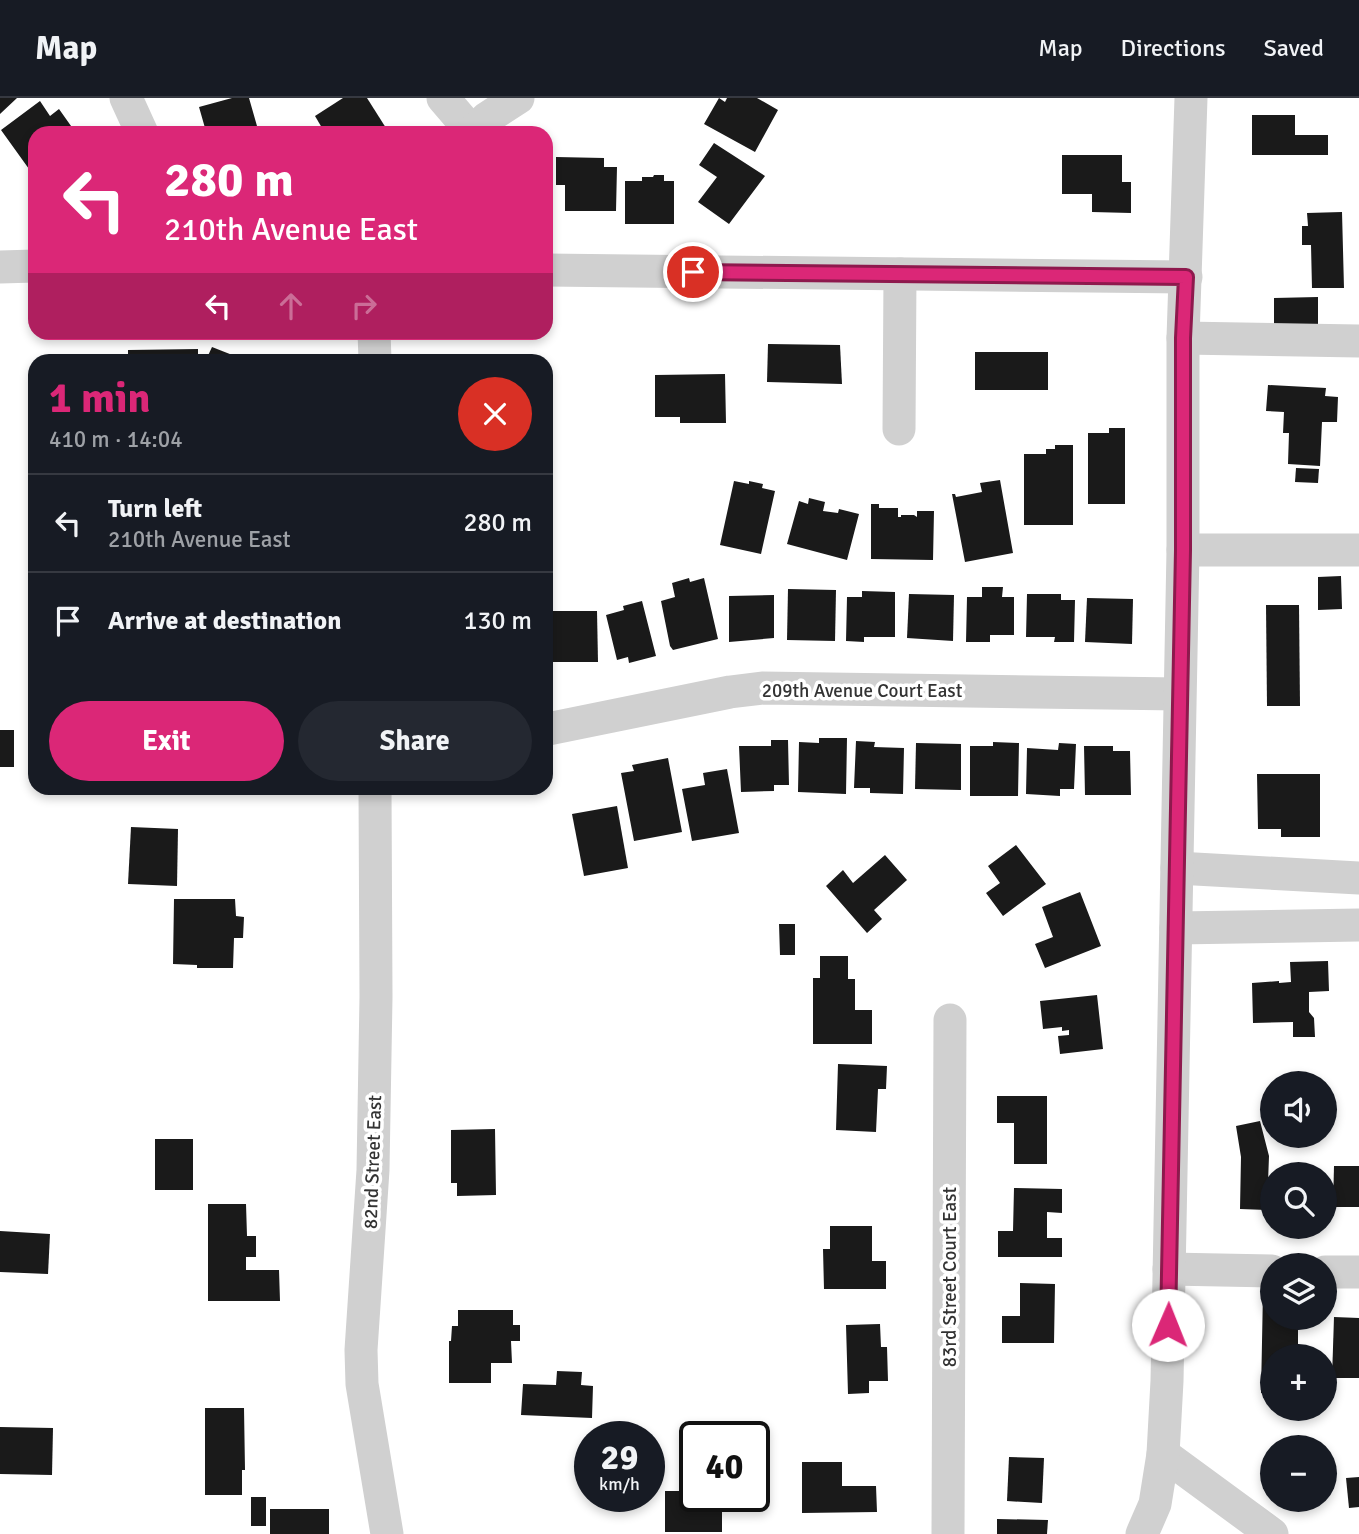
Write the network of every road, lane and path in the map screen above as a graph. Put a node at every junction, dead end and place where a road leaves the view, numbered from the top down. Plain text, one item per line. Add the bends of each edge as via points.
1 (126, 98) edge
2 (443, 98) edge
3 (518, 98) edge
4 (1191, 98) edge
5 (139, 126) edge
6 (468, 126) edge
7 (479, 126) edge
8 (28, 266) edge
9 (0, 267) edge
10 (553, 270) edge
11 (900, 274) junction
12 (1186, 277) junction
13 (1183, 338) junction
14 (1359, 341) edge
15 (899, 429) dead end
16 (1183, 550) junction
17 (1359, 550) edge
18 (1179, 694) junction
19 (553, 728) edge
20 (375, 795) edge
21 (1177, 868) junction
22 (1359, 878) edge
23 (1359, 925) edge
24 (1176, 928) junction
25 (950, 1020) dead end
26 (1168, 1269) junction
27 (1260, 1271) edge
28 (1337, 1272) edge
29 (1359, 1272) edge
30 (1163, 1454) junction
31 (387, 1534) edge
32 (948, 1534) edge
33 (1142, 1534) edge
34 (1272, 1534) edge

1 - 5 street
2 - 6 street
3 - 7 street
4 - 12 street
8 - 9 street
10 - 11 street
11 - 12 street
11 - 15 street
12 - 13 street
13 - 14 street
13 - 16 street
16 - 17 street
16 - 18 street
18 - 19 street, 209th Avenue Court East via 762,688
18 - 21 street
20 - 31 street, 82nd Street East via 373,1170 361,1350 362,1384
21 - 22 street
21 - 24 street
23 - 24 street
24 - 26 street
25 - 32 street, 83rd Street Court East
26 - 27 street
26 - 30 street
28 - 29 street
30 - 33 street via 1155,1504
30 - 34 street

